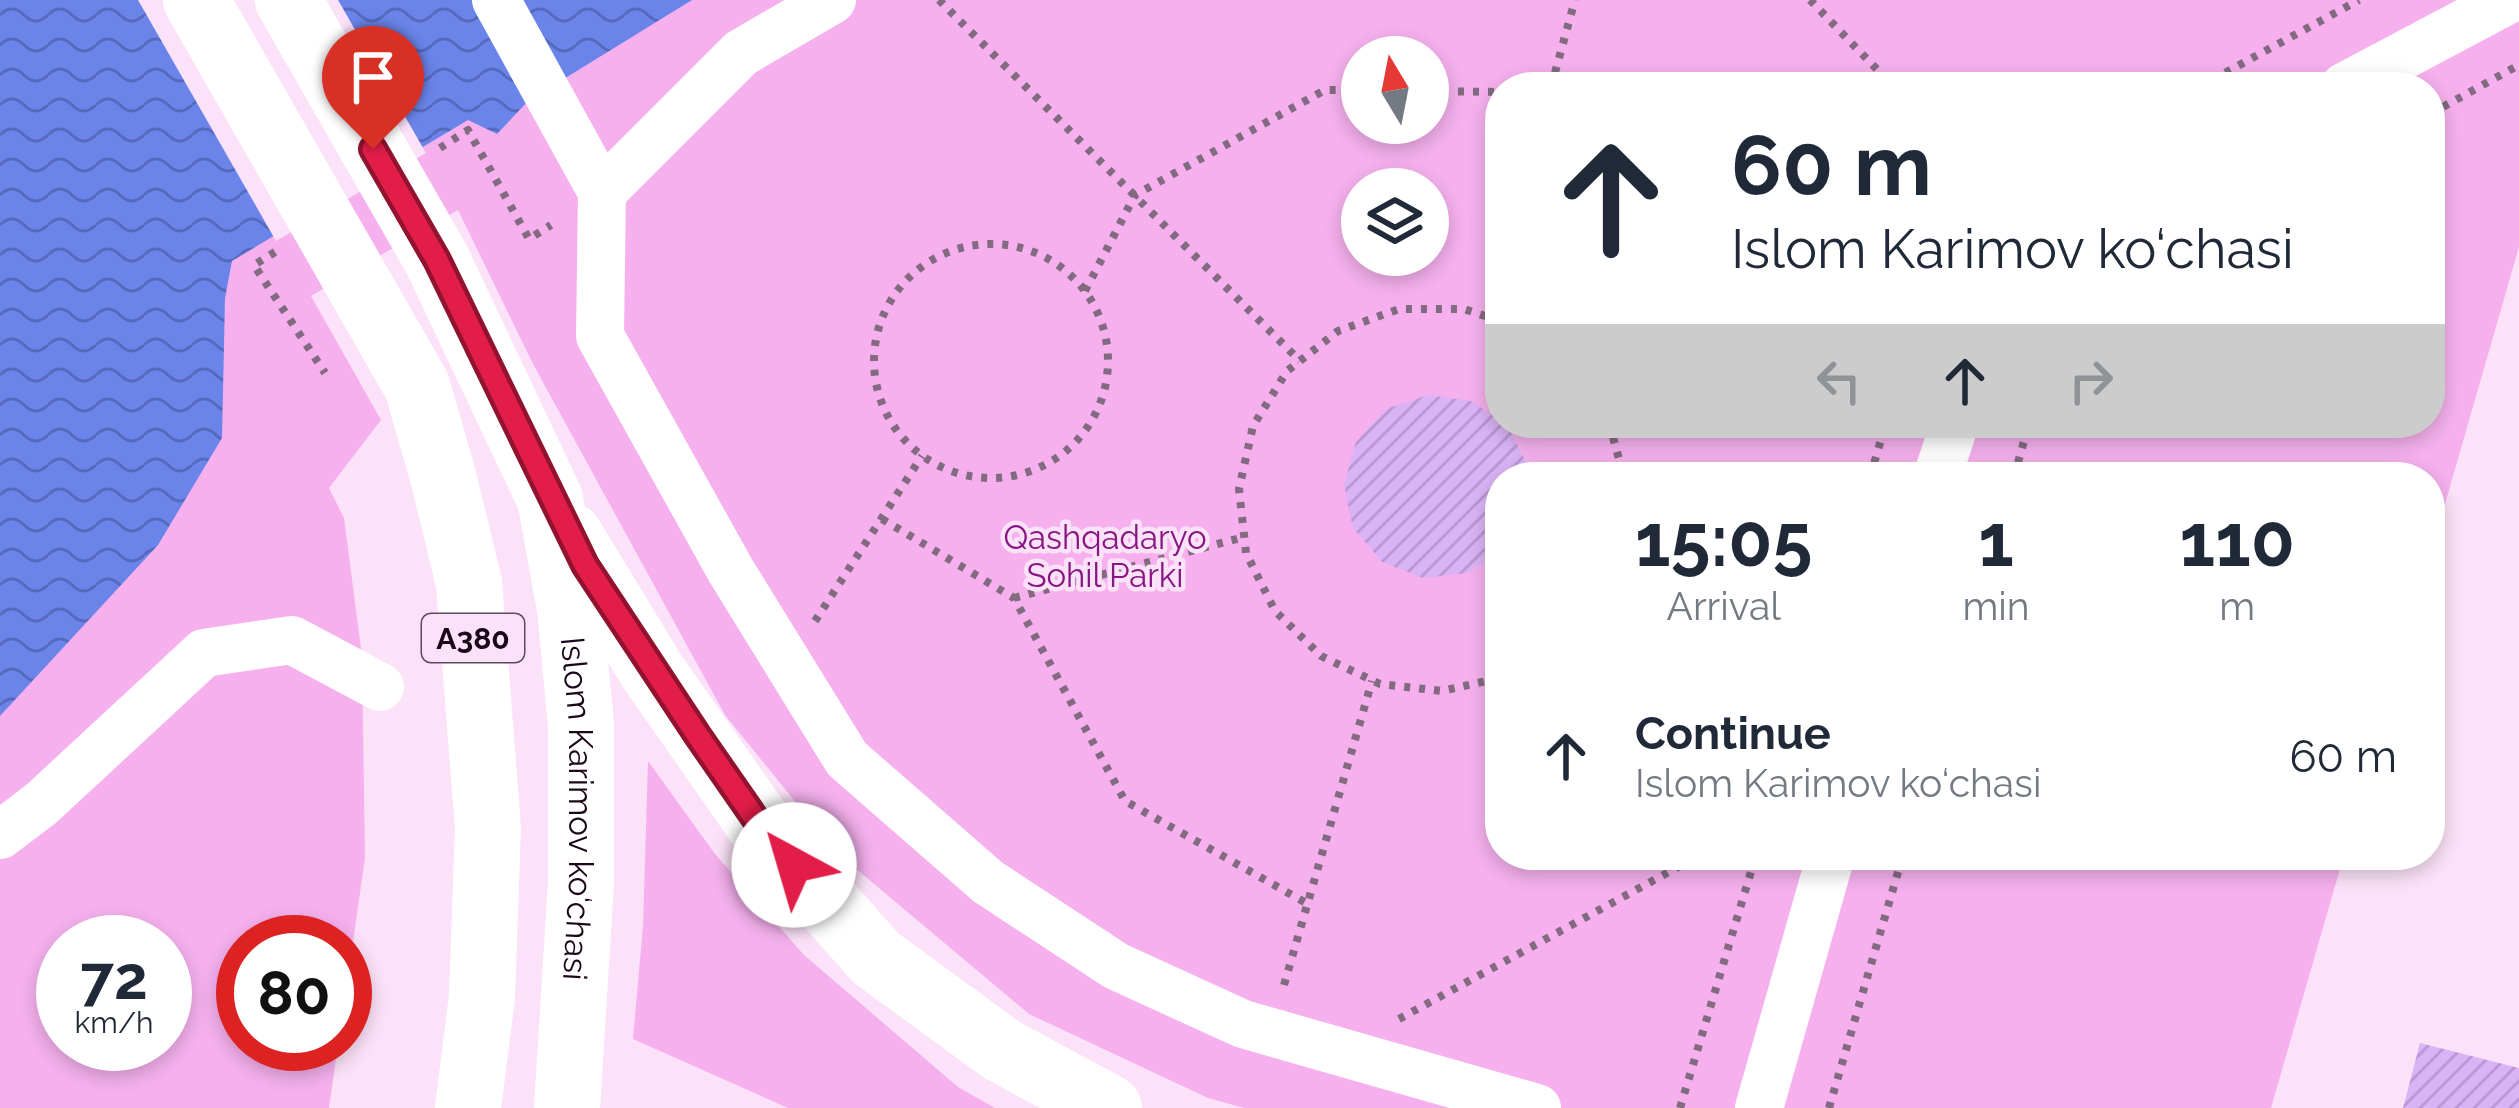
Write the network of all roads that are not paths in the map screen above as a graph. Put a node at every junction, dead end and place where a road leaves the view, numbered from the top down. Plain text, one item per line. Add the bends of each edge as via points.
1 (196, 0) edge
2 (288, 0) edge
3 (496, 0) edge
4 (832, 0) edge
5 (2508, 0) edge
6 (2372, 72) edge
7 (602, 192) junction
8 (550, 500) junction
9 (380, 688) dead end
10 (0, 835) edge
11 (1827, 870) edge
12 (468, 1108) edge
13 (567, 1108) edge
14 (1109, 1108) edge
15 (1538, 1108) edge
16 (1760, 1108) edge

1 - 12 highway, A380 via 417,386 469,583 488,828 482,997
2 - 8 highway, Islom Karimov ko‘chasi / A380 via 437,260
3 - 7 street
4 - 7 street via 741,53
5 - 6 street
7 - 15 street via 600,336 847,759 988,883 1116,966 1243,1024
8 - 13 highway, Islom Karimov ko‘chasi / A380 via 580,724 581,883
8 - 14 highway, A380 via 652,670 766,834 876,958 1002,1050
9 - 10 street via 292,640 204,653
11 - 16 street

